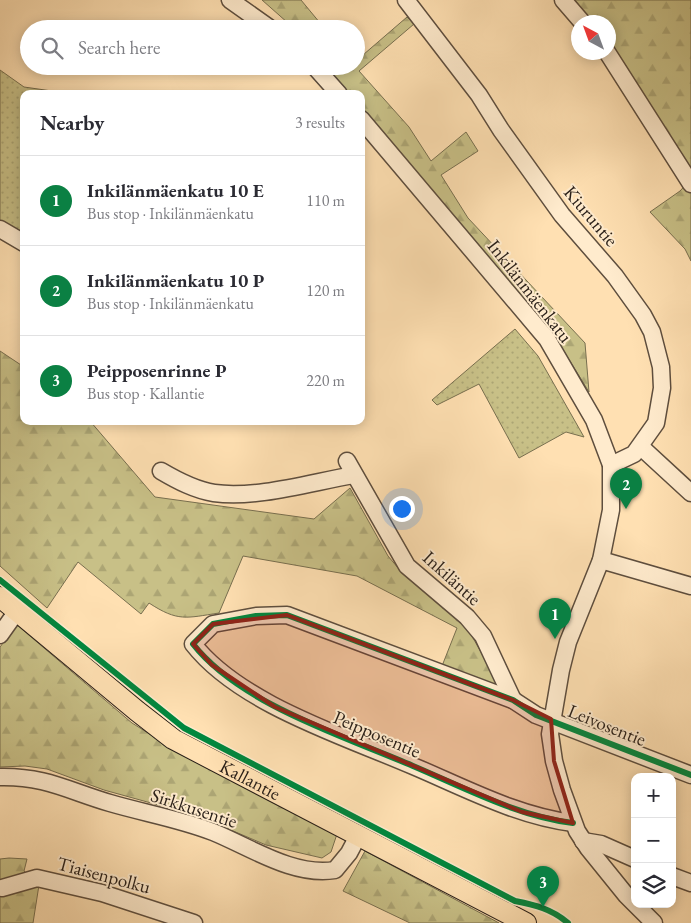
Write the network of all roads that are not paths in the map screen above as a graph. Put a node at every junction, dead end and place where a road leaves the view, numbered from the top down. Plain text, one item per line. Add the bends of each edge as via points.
1 (230, 0) edge
2 (406, 0) edge
3 (563, 0) edge
4 (576, 15) edge
5 (258, 20) edge
6 (613, 60) edge
7 (322, 75) edge
8 (335, 90) edge
9 (365, 124) edge
10 (691, 184) edge
11 (0, 229) edge
12 (20, 241) edge
13 (640, 447) junction
14 (611, 466) junction
15 (161, 471) dead end
16 (691, 493) edge
17 (601, 560) junction
18 (691, 586) edge
19 (0, 597) edge
20 (17, 611) junction
21 (0, 635) edge
22 (198, 638) joint
23 (513, 700) junction
24 (552, 719) junction
25 (691, 775) edge
26 (0, 777) edge
27 (573, 822) junction
28 (358, 836) junction
29 (584, 841) junction
30 (631, 857) edge
31 (676, 877) edge
32 (691, 883) edge
33 (2, 888) dead end
34 (194, 923) edge
35 (526, 923) edge
36 (654, 923) edge

1 - 5 street
2 - 13 street, Kiuruntie via 479,94 562,215 615,276 652,332 661,367 662,388 656,424
3 - 4 street
6 - 10 street
7 - 8 street
9 - 14 street, Inkilänmäenkatu via 547,339 594,420
11 - 12 street
13 - 14 street, Kiuruntie via 627,460
13 - 16 street
14 - 17 street, Inkilänmäenkatu via 611,510
15 - 23 street, Inkiläntie via 195,488 215,493 260,491 351,468 407,566 483,636
17 - 18 street
17 - 24 street, Inkilänmäenkatu via 568,642
19 - 20 main road, Kallantie
20 - 21 street
20 - 28 main road, Kallantie via 174,739
22 - 23 street, Leivosentie via 213,624 256,616 287,615
22 - 27 street, Peipposentie via 193,644 212,666 275,707 522,812
23 - 24 street, Leivosentie via 527,711
24 - 25 street, Leivosentie
24 - 27 street, Inkilänmäenkatu via 550,734 554,761
26 - 28 street, Sirkkusentie via 44,780 212,832 312,870 335,870 350,853
27 - 29 street, Inkilänmäenkatu
28 - 35 main road, Kallantie
29 - 30 street via 601,844
29 - 36 street, Inkilänmäenkatu via 626,895
31 - 32 street
33 - 34 street, Tiaisenpolku via 37,878 102,893

